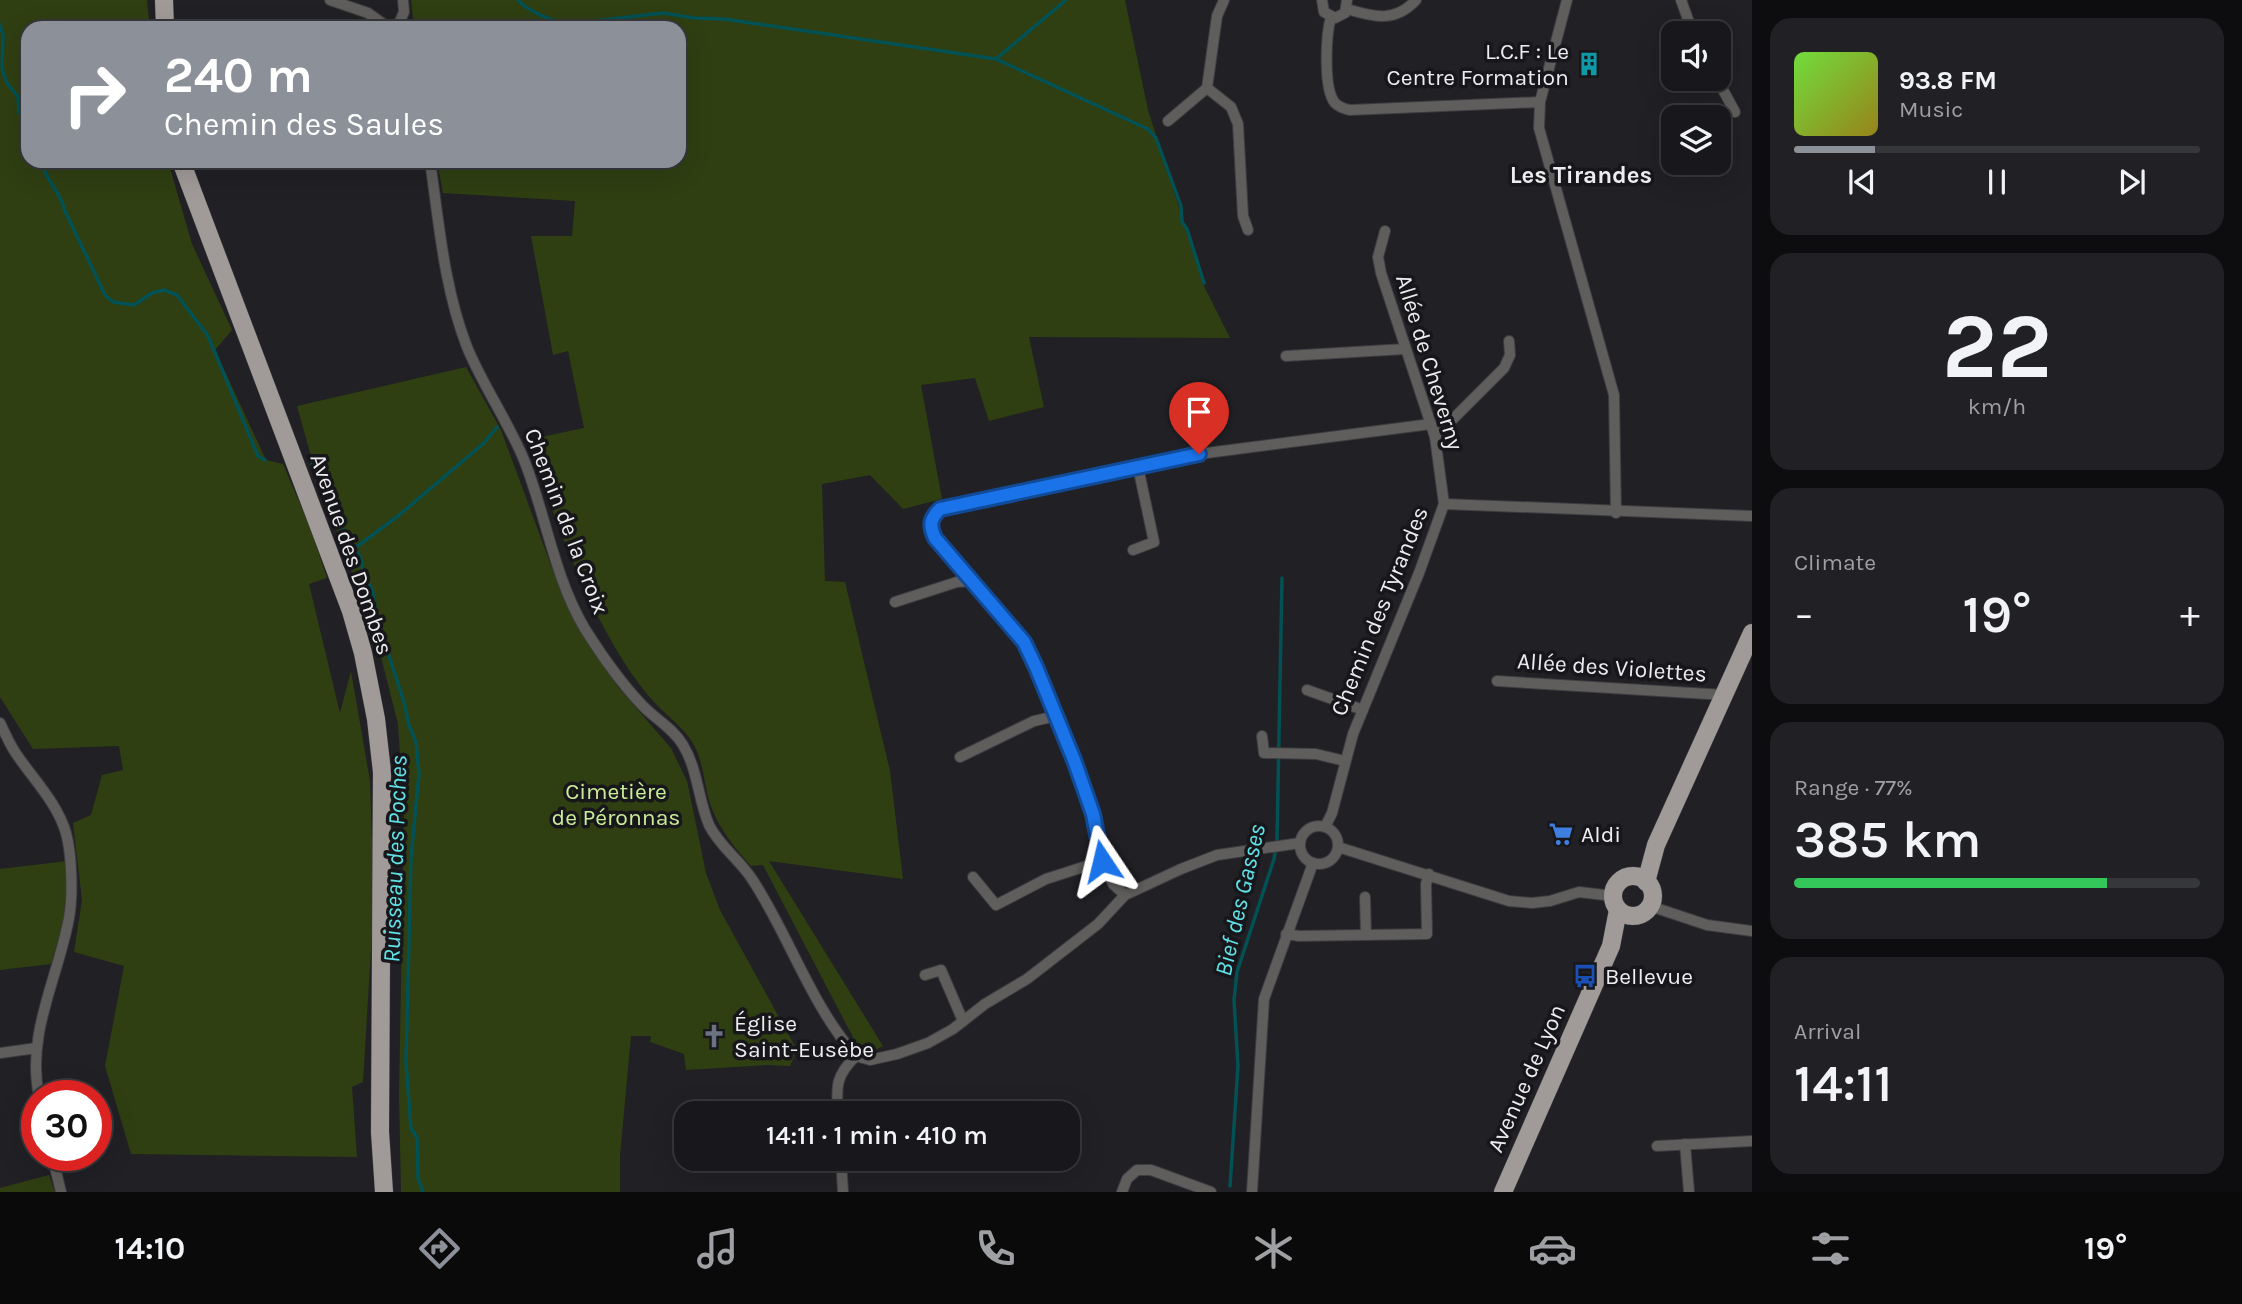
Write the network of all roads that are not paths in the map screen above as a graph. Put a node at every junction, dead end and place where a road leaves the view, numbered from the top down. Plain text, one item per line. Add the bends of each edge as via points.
1 (164, 0) edge
2 (330, 0) edge
3 (403, 0) edge
4 (1224, 0) edge
5 (1322, 0) edge
6 (1416, 0) edge
7 (1567, 0) edge
8 (1681, 0) edge
9 (1347, 5) edge
10 (1331, 17) junction
11 (165, 21) edge
12 (379, 21) edge
13 (400, 21) edge
14 (1689, 21) edge
15 (1207, 88) junction
16 (1723, 91) edge
17 (1540, 102) junction
18 (1735, 113) dead end
19 (1168, 121) dead end
20 (183, 168) edge
21 (431, 168) edge
22 (1248, 230) dead end
23 (1385, 231) dead end
24 (1509, 341) dead end
25 (1405, 349) junction
26 (1286, 356) dead end
27 (1431, 424) junction
28 (1435, 437) junction
29 (1138, 467) junction
30 (1444, 504) junction
31 (1616, 513) junction
32 (1752, 516) edge
33 (1133, 550) dead end
34 (972, 582) junction
35 (895, 602) dead end
36 (1752, 633) edge
37 (1497, 681) dead end
38 (1307, 690) dead end
39 (1725, 695) junction
40 (1363, 710) junction
41 (1056, 716) junction
42 (0, 723) edge
43 (1262, 736) dead end
44 (960, 757) dead end
45 (1345, 761) junction
46 (1325, 827) junction
47 (1300, 843) junction
48 (1338, 847) junction
49 (1102, 861) junction
50 (1313, 863) junction
51 (1429, 874) junction
52 (973, 877) dead end
53 (1638, 879) junction
54 (1125, 895) junction
55 (1365, 897) dead end
56 (1650, 906) junction
57 (1620, 907) junction
58 (1752, 931) edge
59 (1286, 934) junction
60 (1366, 935) junction
61 (925, 975) dead end
62 (963, 1021) junction
63 (37, 1048) junction
64 (0, 1053) edge
65 (856, 1056) junction
66 (36, 1080) edge
67 (838, 1101) edge
68 (1752, 1141) edge
69 (1685, 1144) junction
70 (1657, 1146) dead end
71 (56, 1171) edge
72 (842, 1171) edge
73 (61, 1192) edge
74 (384, 1192) edge
75 (843, 1192) edge
76 (1122, 1192) edge
77 (1211, 1192) edge
78 (1252, 1192) edge
79 (1503, 1192) edge
80 (1689, 1192) edge

1 - 11 main road
2 - 12 street
3 - 13 street
4 - 15 street via 1217,16
5 - 10 street via 1322,9
6 - 9 street via 1390,17 1376,18
7 - 17 street
8 - 14 street
9 - 10 street via 1339,17
10 - 17 street via 1327,41 1330,96 1342,108
15 - 19 street
15 - 22 street via 1231,107 1238,124 1243,216
16 - 18 street
17 - 31 street via 1542,141 1614,395
20 - 74 main road, Avenue des Dombes via 351,611 376,719 384,808 380,1132
21 - 65 street, Chemin de la Croix via 453,307 524,462 558,567 583,625 609,666 682,744 717,840 751,877 829,1019
23 - 25 street, Allée de Cheverny via 1378,257
24 - 28 street via 1510,355 1504,368
25 - 26 street
25 - 27 street, Allée de Cheverny
27 - 28 street, Allée de Cheverny
27 - 29 street via 1199,454
28 - 30 street, Allée de Cheverny
29 - 33 street via 1154,542
29 - 34 street via 940,509 931,518 930,528
30 - 31 street, Chemin des Tyrandes
30 - 40 street, Chemin des Tyrandes
31 - 32 street, Chemin des Tyrandes
34 - 35 street via 957,582
34 - 41 street via 1024,642
36 - 39 main road
37 - 39 street, Allée des Violettes
38 - 40 street
39 - 53 main road
40 - 45 street, Chemin des Tyrandes
41 - 44 street
41 - 49 street via 1093,814
42 - 63 street via 65,833 70,870 69,917
43 - 45 street via 1264,753 1316,754
45 - 46 street, Chemin des Tyrandes
46 - 47 street via 1309,829
46 - 48 street via 1335,835
47 - 50 street via 1303,856
47 - 54 street via 1217,855
48 - 50 street via 1330,861
48 - 51 street
49 - 52 street via 1046,879 996,905
49 - 54 street via 1113,884
50 - 59 street
51 - 57 street via 1509,901 1550,901 1579,892
51 - 60 street via 1427,934
53 - 56 main road via 1652,891
53 - 57 main road via 1618,883
54 - 62 street via 1098,924
55 - 60 street
56 - 57 main road via 1641,914
56 - 58 street via 1707,925
57 - 79 main road, Avenue de Lyon via 1623,932 1611,946
59 - 60 street
59 - 78 street via 1264,999
61 - 62 street via 941,970
62 - 65 street via 928,1043 897,1054 870,1060
63 - 64 street
63 - 66 street
65 - 67 street via 838,1078
68 - 69 street
69 - 70 street
69 - 80 street
71 - 73 street
72 - 75 street
76 - 77 street via 1137,1170 1151,1170

